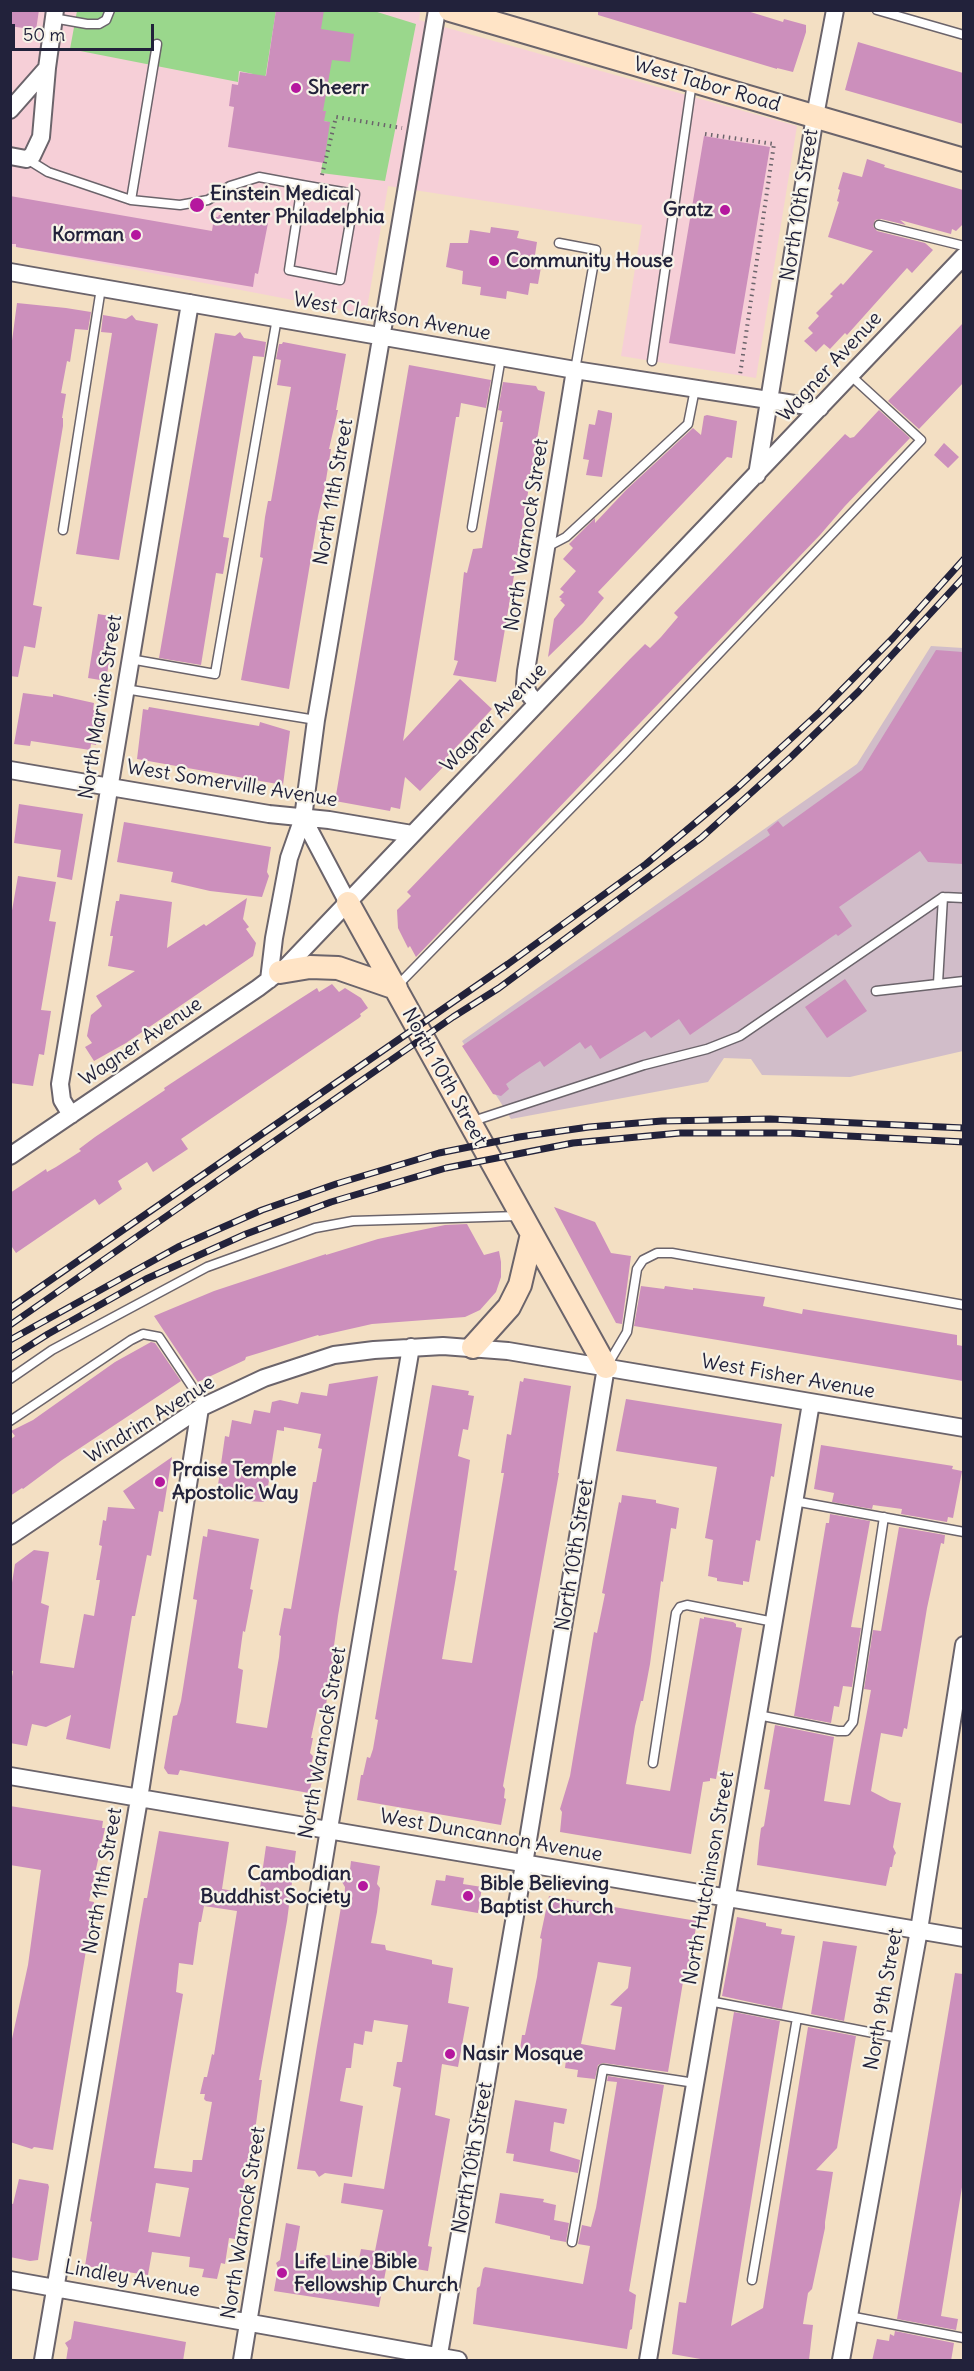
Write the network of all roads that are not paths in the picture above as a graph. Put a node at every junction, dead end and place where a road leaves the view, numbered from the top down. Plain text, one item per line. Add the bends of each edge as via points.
1 (110, 10) edge
2 (437, 10) edge
3 (450, 10) edge
4 (835, 10) edge
5 (877, 10) edge
6 (54, 14) edge
7 (963, 35) edge
8 (157, 44) dead end
9 (47, 68) junction
10 (692, 81) junction
11 (10, 110) edge
12 (815, 116) junction
13 (18, 157) edge
14 (963, 160) edge
15 (302, 185) junction
16 (131, 200) junction
17 (879, 225) dead end
18 (559, 243) dead end
19 (963, 246) edge
20 (963, 256) edge
21 (10, 272) edge
22 (101, 288) junction
23 (190, 303) junction
24 (277, 318) junction
25 (383, 337) junction
26 (501, 357) junction
27 (651, 361) dead end
28 (575, 370) junction
29 (850, 375) junction
30 (695, 389) junction
31 (768, 400) junction
32 (820, 408) junction
33 (757, 475) junction
34 (472, 527) dead end
35 (63, 530) dead end
36 (545, 548) junction
37 (130, 659) junction
38 (125, 689) junction
39 (537, 704) junction
40 (316, 720) junction
41 (10, 770) edge
42 (109, 787) junction
43 (303, 818) junction
44 (412, 834) junction
45 (943, 897) junction
46 (963, 898) edge
47 (348, 903) junction
48 (275, 976) junction
49 (963, 981) edge
50 (938, 983) junction
51 (396, 988) junction
52 (876, 991) dead end
53 (70, 1115) junction
54 (470, 1122) junction
55 (10, 1156) edge
56 (527, 1225) junction
57 (963, 1305) edge
58 (411, 1347) junction
59 (472, 1347) junction
60 (606, 1367) junction
61 (10, 1379) edge
62 (811, 1403) junction
63 (202, 1407) junction
64 (10, 1421) edge
65 (963, 1428) edge
66 (794, 1501) junction
67 (884, 1517) junction
68 (963, 1532) edge
69 (10, 1536) edge
70 (774, 1622) junction
71 (963, 1645) edge
72 (758, 1715) junction
73 (957, 1725) edge
74 (653, 1763) dead end
75 (10, 1776) edge
76 (139, 1799) junction
77 (329, 1828) junction
78 (524, 1864) junction
79 (726, 1898) junction
80 (919, 1930) junction
81 (963, 1938) edge
82 (709, 2001) junction
83 (797, 2018) junction
84 (899, 2038) junction
85 (695, 2083) junction
86 (572, 2242) dead end
87 (10, 2280) edge
88 (752, 2280) dead end
89 (56, 2287) junction
90 (848, 2316) junction
91 (249, 2322) junction
92 (963, 2338) edge
93 (438, 2359) edge
94 (43, 2361) edge
95 (242, 2361) edge
96 (458, 2361) edge
97 (648, 2361) edge
98 (841, 2361) edge

1 - 6 lane via 106,20 99,24
2 - 25 street, North 11th Street
3 - 10 street, West Tabor Road
4 - 12 street, North 10th Street
5 - 7 lane
6 - 9 street
8 - 16 lane
9 - 11 street
9 - 13 street via 37,149
10 - 12 street, West Tabor Road
10 - 27 lane
12 - 14 street, West Tabor Road
12 - 31 street, North 10th Street
13 - 16 lane via 48,172
15 - 15 lane via 355,194 340,280 289,270
15 - 16 lane via 259,177 230,186 208,200 180,205
17 - 19 lane
18 - 28 lane via 596,250
20 - 29 street, Wagner Avenue
21 - 22 street, West Clarkson Avenue
22 - 23 street, West Clarkson Avenue
22 - 35 lane
23 - 24 street, West Clarkson Avenue
23 - 37 street, North Marvine Street
24 - 25 street, West Clarkson Avenue
24 - 37 lane via 215,674
25 - 26 street, West Clarkson Avenue
25 - 40 street, North 11th Street
26 - 28 street, West Clarkson Avenue
26 - 34 lane
28 - 30 street, West Clarkson Avenue
28 - 36 street, North Warnock Street
29 - 32 street, Wagner Avenue
29 - 51 lane via 921,440
30 - 31 street, West Clarkson Avenue
30 - 36 lane via 688,424 566,537
31 - 32 street
31 - 33 street, North 10th Street
32 - 33 street, Wagner Avenue
33 - 39 street, Wagner Avenue
36 - 39 street, North Warnock Street via 525,678 528,693
37 - 38 street, North Marvine Street
38 - 40 lane
38 - 42 street, North Marvine Street
39 - 44 street, Wagner Avenue
40 - 43 street, North 11th Street
41 - 42 street, West Somerville Avenue
42 - 43 street, West Somerville Avenue
42 - 53 street, North Marvine Street via 60,1084 62,1100
43 - 44 street, West Somerville Avenue
43 - 47 street, North 10th Street
43 - 48 street, North 11th Street via 289,858 274,939
44 - 47 street, Wagner Avenue
45 - 46 lane
45 - 50 lane
45 - 54 lane via 740,1036
47 - 48 street, Wagner Avenue
47 - 51 street, North 10th Street
48 - 51 street via 310,968 338,968
48 - 53 street, Wagner Avenue
49 - 50 lane
50 - 52 lane
51 - 54 street, North 10th Street
53 - 55 street, Wagner Avenue
54 - 56 street, North 10th Street
56 - 59 street via 520,1285 493,1327
56 - 60 street, North 10th Street
56 - 61 lane via 353,1221 315,1228 207,1267 52,1350
57 - 60 lane via 657,1253 643,1260 637,1269 627,1332
58 - 59 street, Windrim Avenue
58 - 63 street, Windrim Avenue via 334,1354 264,1378
58 - 77 street, North Warnock Street
59 - 60 street, Windrim Avenue
60 - 62 street, West Fisher Avenue
60 - 78 street, North 10th Street
62 - 65 street, West Fisher Avenue
62 - 66 street, North Hutchinson Street
63 - 64 lane via 159,1337 143,1334
63 - 69 street, Windrim Avenue
63 - 76 street, North 11th Street
66 - 67 lane
66 - 70 street, North Hutchinson Street
67 - 68 lane
67 - 72 lane via 854,1722 846,1731 838,1731
70 - 72 street, North Hutchinson Street
70 - 74 lane via 687,1605 680,1607
71 - 73 street, North 9th Street
72 - 79 street, North Hutchinson Street
73 - 80 street, North 9th Street
75 - 76 street, West Duncannon Avenue
76 - 77 street, West Duncannon Avenue
76 - 89 street, North 11th Street
77 - 78 street, West Duncannon Avenue
77 - 91 street, North Warnock Street
78 - 79 street, West Duncannon Avenue
78 - 93 street, North 10th Street
79 - 80 street, West Duncannon Avenue
79 - 82 street, North Hutchinson Street
80 - 81 street, West Duncannon Avenue
80 - 84 street, North 9th Street
82 - 83 lane
82 - 85 street, North Hutchinson Street
83 - 84 lane
83 - 88 lane
84 - 90 street, North 9th Street
85 - 86 lane via 603,2069
85 - 97 street, North Hutchinson Street
87 - 89 street, Lindley Avenue
89 - 91 street, Lindley Avenue
89 - 94 street, North 11th Street
90 - 92 lane
90 - 98 street, North 9th Street
91 - 93 street, Lindley Avenue
91 - 95 street, North Warnock Street
93 - 96 street, Lindley Avenue

